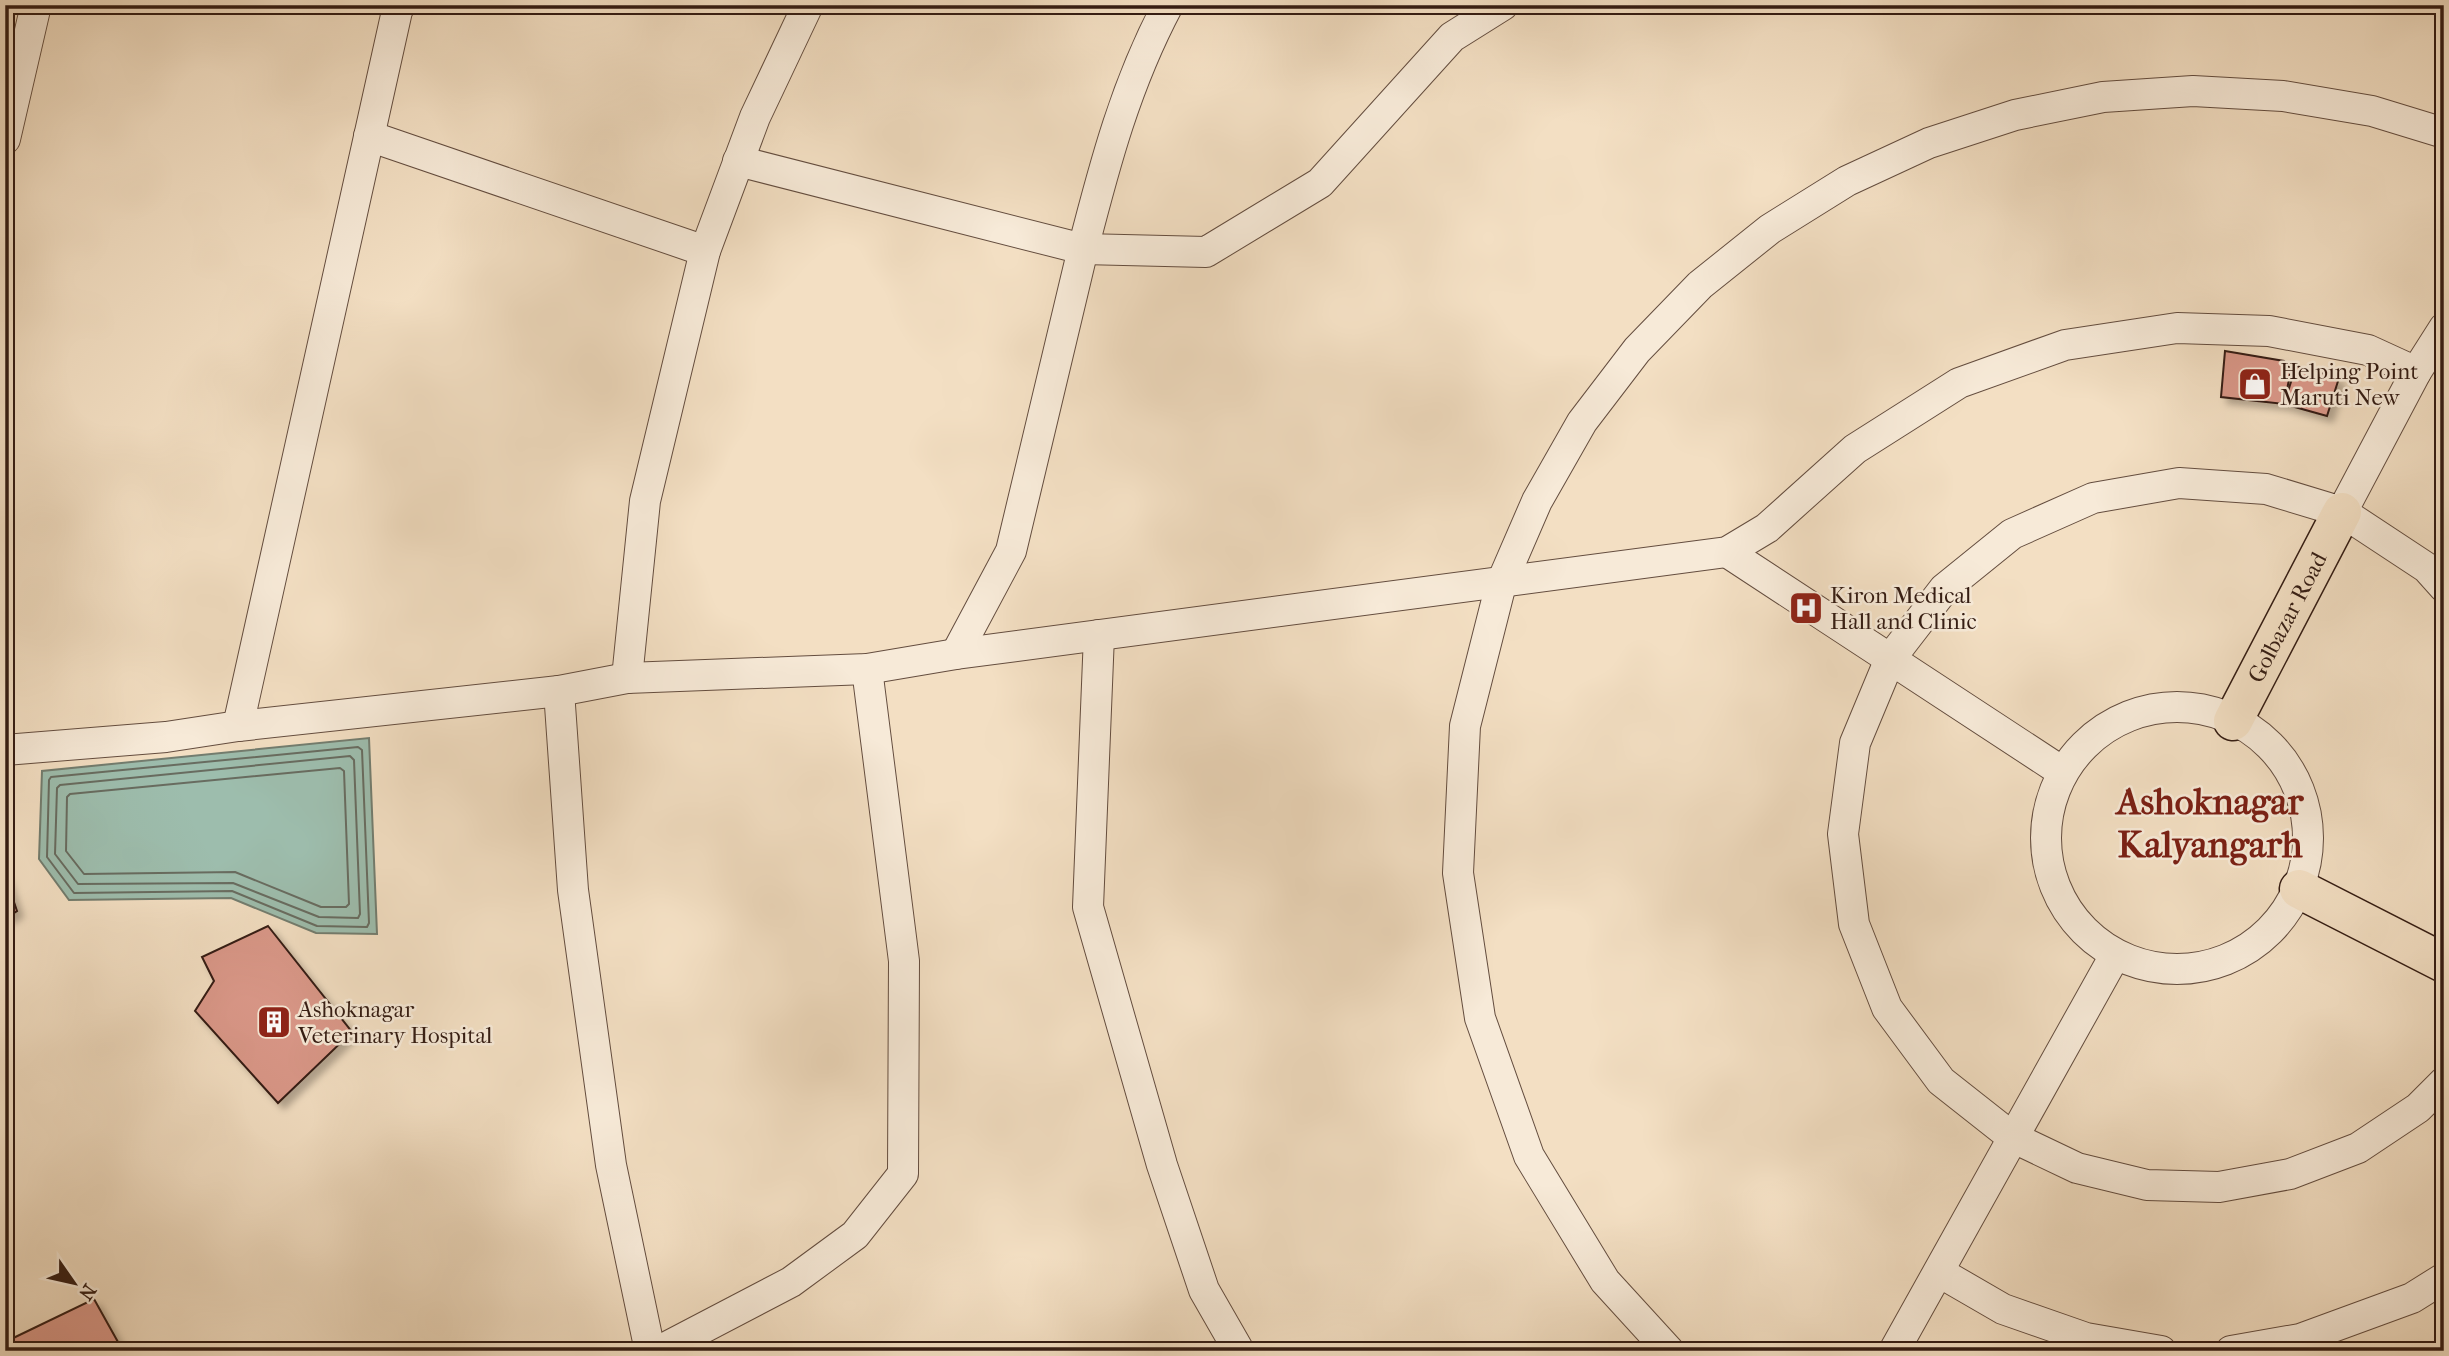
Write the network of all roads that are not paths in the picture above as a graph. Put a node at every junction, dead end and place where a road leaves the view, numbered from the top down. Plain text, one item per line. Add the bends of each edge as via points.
1 (36, 5) edge
2 (400, 5) edge
3 (808, 5) edge
4 (1168, 5) edge
5 (1503, 5) edge
6 (2444, 133) edge
7 (369, 136) junction
8 (5, 139) edge
9 (738, 162) junction
10 (1083, 249) junction
11 (705, 251) junction
12 (2444, 328) edge
13 (2416, 372) junction
14 (2342, 512) junction
15 (1727, 552) junction
16 (1501, 583) junction
17 (2444, 587) edge
18 (1099, 635) junction
19 (956, 654) junction
20 (1891, 659) junction
21 (867, 668) junction
22 (627, 678) junction
23 (559, 691) junction
24 (2233, 721) junction
25 (238, 726) junction
26 (5, 750) edge
27 (2061, 771) junction
28 (2299, 889) junction
29 (2114, 957) junction
30 (2444, 963) edge
31 (2444, 1082) edge
32 (2012, 1138) junction
33 (1939, 1272) junction
34 (2444, 1278) edge
35 (650, 1351) edge
36 (659, 1351) edge
37 (1239, 1351) edge
38 (1669, 1351) edge
39 (1894, 1351) edge
40 (2161, 1351) edge
41 (2231, 1351) edge

1 - 8 street
2 - 7 street
3 - 9 street
4 - 10 street via 1147,44 1110,145
5 - 10 street via 1452,37 1320,183 1206,252
6 - 16 street via 2372,111 2283,96 2193,91 2103,97 2015,115 1941,139 1847,181 1770,229 1700,285 1637,351 1582,422 1537,501
7 - 11 street
7 - 25 street
9 - 10 street
9 - 11 street
10 - 19 street via 1011,551
11 - 22 street via 645,501
12 - 13 street
13 - 14 street
13 - 15 street via 2368,350 2269,331 2177,328 2065,345 1959,383 1855,449 1767,528
14 - 17 street via 2427,568
14 - 20 street via 2266,489 2179,483 2092,498 2012,534 1944,589
14 - 24 main road, Golbazar Road
15 - 16 street
15 - 20 street
16 - 18 street
16 - 38 street via 1465,726 1458,873 1480,1018 1529,1156 1605,1281
18 - 19 street
18 - 37 street via 1088,907 1162,1165 1204,1290
19 - 21 street
20 - 27 street
20 - 32 street via 1855,743 1843,834 1854,924 1887,1008 1933,1071
21 - 22 street
21 - 36 street via 904,961 903,1174 855,1235 801,1274
22 - 23 street
23 - 25 street
23 - 35 street via 573,890 611,1165
24 - 27 street via 2194,704 2118,718
24 - 28 street via 2265,735 2306,801 2306,878
25 - 26 street via 166,737
27 - 29 street via 2043,840 2062,908
28 - 29 street via 2262,943 2190,972
28 - 30 main road
29 - 32 street
31 - 32 street via 2418,1108 2358,1148 2290,1174 2219,1187 2147,1185 2077,1168
32 - 33 street
33 - 39 street
33 - 40 street via 2003,1309 2086,1338
34 - 41 street via 2412,1298 2300,1339

